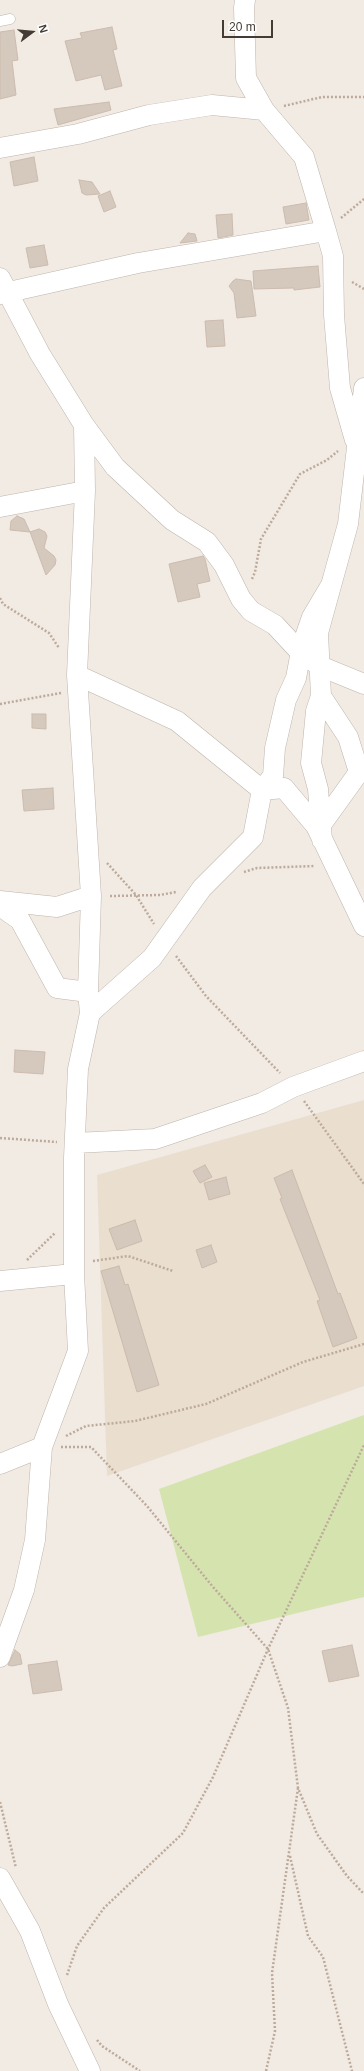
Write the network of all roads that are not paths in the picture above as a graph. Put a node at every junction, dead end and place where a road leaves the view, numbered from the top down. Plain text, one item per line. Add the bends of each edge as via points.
1 (246, 0) edge
2 (10, 19) dead end
3 (0, 20) edge
4 (264, 110) junction
5 (0, 148) edge
6 (326, 231) junction
7 (3, 288) edge
8 (364, 388) edge
9 (84, 425) junction
10 (355, 440) junction
11 (85, 491) junction
12 (0, 507) edge
13 (331, 584) junction
14 (301, 653) junction
15 (320, 666) junction
16 (77, 683) junction
17 (364, 684) edge
18 (321, 696) junction
19 (262, 790) junction
20 (322, 832) junction
21 (91, 896) junction
22 (0, 901) edge
23 (0, 906) edge
24 (364, 926) edge
25 (88, 992) junction
26 (90, 1012) junction
27 (364, 1061) edge
28 (75, 1143) junction
29 (74, 1269) junction
30 (3, 1280) edge
31 (42, 1447) junction
32 (0, 1464) edge
33 (0, 1657) edge
34 (0, 1878) edge
35 (90, 2071) edge

1 - 4 street via 246,78
2 - 3 lane
4 - 5 street via 212,105 149,115 78,134
4 - 6 street via 304,157
6 - 7 street
6 - 10 street via 333,256 334,315 340,388
7 - 9 street
8 - 10 street
9 - 11 street
9 - 14 street via 120,472 172,520 208,542 224,565 241,599 251,611 275,625
10 - 13 street via 348,524
11 - 12 street
11 - 16 street
13 - 14 street via 312,617
13 - 15 street via 318,633
14 - 15 street
14 - 19 street via 296,678 286,700 275,748 273,776
15 - 17 street
15 - 18 street
16 - 19 street via 177,721
16 - 21 street
18 - 20 street via 316,711 311,763 318,789
18 - 20 street via 348,737 359,772
19 - 20 street via 284,788
19 - 26 street via 253,837 202,888 152,958
20 - 24 street
21 - 22 street via 57,907
21 - 25 street
23 - 25 street via 20,920 57,988
25 - 26 street
26 - 28 street via 78,1069
27 - 28 street via 293,1087 262,1103 155,1139
28 - 29 street
29 - 30 street
29 - 31 street via 78,1351
31 - 32 street
31 - 33 street via 35,1540 24,1590
34 - 35 street via 30,1931 58,2004

